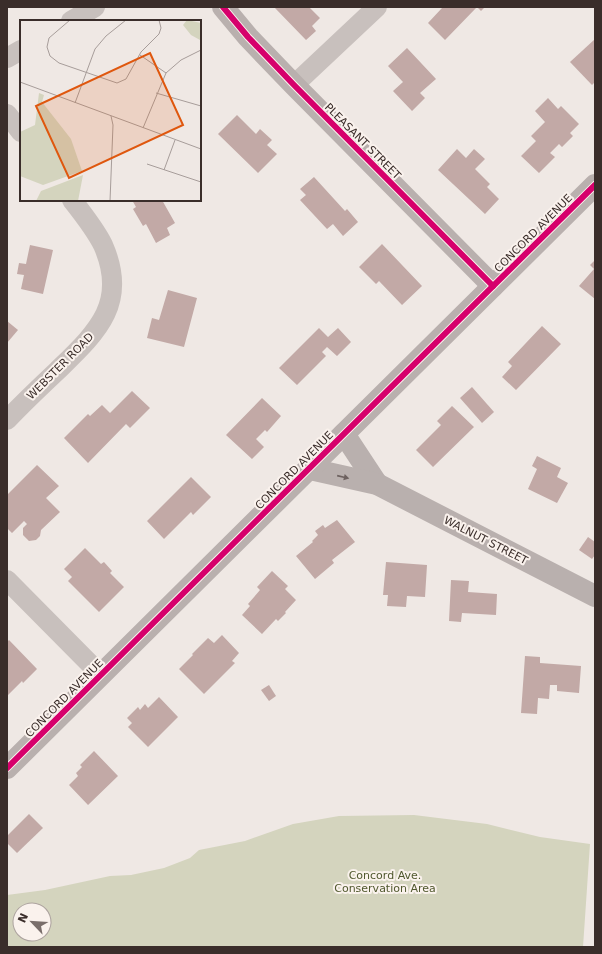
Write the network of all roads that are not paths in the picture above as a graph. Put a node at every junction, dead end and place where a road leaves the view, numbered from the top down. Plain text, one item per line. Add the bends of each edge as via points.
1 (95, 7) edge
2 (223, 7) edge
3 (377, 7) edge
4 (73, 20) edge
5 (20, 51) edge
6 (7, 58) edge
7 (294, 85) junction
8 (7, 114) edge
9 (20, 131) edge
10 (595, 185) edge
11 (73, 201) edge
12 (493, 286) junction
13 (7, 420) edge
14 (344, 434) junction
15 (310, 469) junction
16 (377, 484) junction
17 (7, 580) edge
18 (595, 596) edge
19 (101, 675) junction
20 (7, 768) edge

1 - 4 street
2 - 7 main road, PLEASANT STREET via 248,38
3 - 7 street
5 - 6 street
7 - 12 main road, PLEASANT STREET
8 - 9 street
10 - 12 main road, CONCORD AVENUE
11 - 13 street, WEBSTER ROAD via 94,228 106,253 112,275 111,300 103,319 89,339
12 - 14 main road, CONCORD AVENUE
14 - 15 main road, CONCORD AVENUE
14 - 16 main road, WALNUT STREET
15 -> 16 main road, WALNUT STREET
15 - 19 main road, CONCORD AVENUE
16 - 18 main road, WALNUT STREET
17 - 19 street
19 - 20 main road, CONCORD AVENUE

